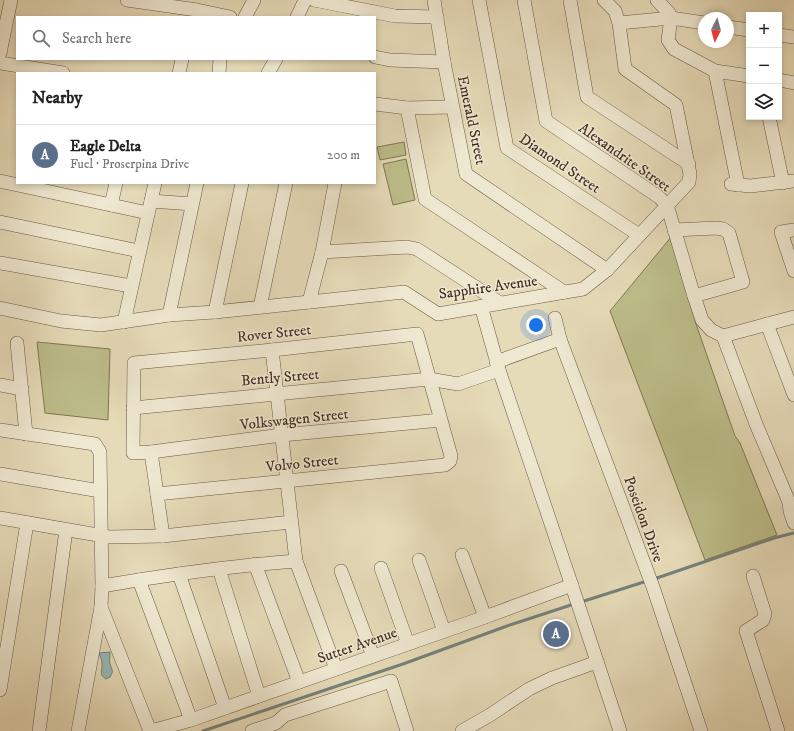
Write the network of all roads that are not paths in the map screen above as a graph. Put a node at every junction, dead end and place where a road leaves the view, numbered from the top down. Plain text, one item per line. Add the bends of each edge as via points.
1 (10, 0) edge
2 (127, 0) edge
3 (254, 0) edge
4 (305, 0) edge
5 (314, 0) edge
6 (434, 0) edge
7 (479, 0) edge
8 (524, 0) edge
9 (570, 0) edge
10 (604, 0) edge
11 (657, 0) edge
12 (225, 16) edge
13 (246, 16) edge
14 (297, 16) edge
15 (437, 17) junction
16 (8, 18) edge
17 (671, 18) junction
18 (698, 22) edge
19 (619, 23) junction
20 (734, 28) edge
21 (746, 30) edge
22 (782, 35) edge
23 (794, 37) edge
24 (0, 53) edge
25 (376, 57) edge
26 (182, 60) edge
27 (220, 60) edge
28 (275, 60) edge
29 (444, 62) junction
30 (0, 63) edge
31 (715, 71) junction
32 (57, 72) edge
33 (179, 72) edge
34 (219, 72) edge
35 (269, 72) edge
36 (746, 76) edge
37 (782, 81) edge
38 (794, 83) edge
39 (376, 104) edge
40 (452, 107) junction
41 (407, 108) junction
42 (771, 120) edge
43 (689, 164) junction
44 (0, 180) edge
45 (789, 182) edge
46 (16, 184) edge
47 (18, 184) edge
48 (116, 184) edge
49 (155, 184) edge
50 (197, 184) edge
51 (242, 184) edge
52 (286, 184) edge
53 (335, 184) edge
54 (192, 204) junction
55 (111, 205) junction
56 (667, 205) junction
57 (149, 207) junction
58 (0, 222) edge
59 (674, 230) junction
60 (794, 230) edge
61 (639, 236) junction
62 (139, 251) junction
63 (322, 252) junction
64 (0, 263) edge
65 (607, 270) junction
66 (794, 271) edge
67 (131, 286) junction
68 (564, 292) junction
69 (694, 296) junction
70 (309, 302) junction
71 (500, 303) junction
72 (481, 306) junction
73 (260, 307) junction
74 (0, 308) edge
75 (215, 312) junction
76 (169, 315) junction
77 (794, 317) edge
78 (555, 318) dead end
79 (124, 322) junction
80 (767, 324) junction
81 (723, 336) junction
82 (560, 339) junction
83 (17, 343) dead end
84 (272, 350) junction
85 (497, 366) junction
86 (429, 379) junction
87 (0, 385) edge
88 (22, 389) junction
89 (278, 393) junction
90 (794, 395) edge
91 (133, 408) junction
92 (441, 420) junction
93 (0, 430) edge
94 (26, 434) junction
95 (282, 435) junction
96 (151, 452) junction
97 (0, 474) edge
98 (287, 481) junction
99 (100, 491) junction
100 (157, 494) junction
101 (792, 501) edge
102 (0, 518) edge
103 (291, 522) junction
104 (27, 523) junction
105 (794, 523) edge
106 (66, 530) junction
107 (100, 536) junction
108 (163, 536) junction
109 (462, 555) dead end
110 (296, 560) junction
111 (418, 560) dead end
112 (255, 564) junction
113 (381, 568) dead end
114 (219, 569) junction
115 (341, 571) dead end
116 (179, 574) junction
117 (753, 576) dead end
118 (139, 580) junction
119 (102, 586) junction
120 (573, 589) junction
121 (101, 607) junction
122 (485, 617) junction
123 (444, 631) junction
124 (408, 644) junction
125 (373, 656) junction
126 (597, 662) junction
127 (336, 669) junction
128 (299, 682) junction
129 (0, 690) edge
130 (259, 696) junction
131 (225, 708) junction
132 (191, 720) junction
133 (278, 727) edge
134 (403, 730) edge
135 (39, 731) edge
136 (78, 731) edge
137 (151, 731) edge
138 (252, 731) edge
139 (462, 731) edge
140 (620, 731) edge
141 (701, 731) edge
142 (778, 731) edge

1 - 16 street
2 - 12 street
3 - 13 street
4 - 14 street
5 - 15 street via 395,16
6 - 15 street, Emerald Street
7 - 61 street, Diamond Street via 506,148
8 - 56 street, Alexandrite Street via 546,121 659,197
9 - 43 street via 587,97
10 - 19 street via 615,11
11 - 17 street
15 - 29 street, Emerald Street
16 - 24 street
17 - 18 street
17 - 19 street
17 - 31 street via 668,40 674,49
19 - 43 street, Sapphire Avenue via 625,69 676,105
20 - 21 street
22 - 23 street
25 - 29 street
26 - 33 street
27 - 34 street
28 - 35 street
29 - 40 street, Emerald Street
30 - 32 street
31 - 36 street
31 - 45 street via 734,184 750,186
37 - 38 street
39 - 41 street
40 - 41 street
40 - 65 street, Emerald Street via 466,174
41 - 68 street via 425,199
42 - 45 street
43 - 56 street, Sapphire Avenue via 689,182
44 - 46 street
47 - 55 street
48 - 55 street
49 - 57 street
50 - 54 street
51 - 75 street
52 - 73 street
53 - 63 street
54 - 57 street
54 - 76 street
55 - 57 street
56 - 59 street, Alexandrite Street
56 - 61 street, Sapphire Avenue
57 - 62 street
58 - 62 street
59 - 69 street, Alexandrite Street
59 - 69 street via 716,228 729,233 743,282
60 - 66 street via 781,232
61 - 65 street, Sapphire Avenue
62 - 67 street
63 - 70 street
63 - 71 street via 406,247 417,249
64 - 67 street
65 - 68 street, Sapphire Avenue via 583,289
67 - 79 street
68 - 71 street, Sapphire Avenue
69 - 81 street, Alexandrite Street via 702,320 711,330
70 - 72 street, Sapphire Avenue via 404,292 438,314
70 - 73 street, Sapphire Avenue
71 - 72 street, Sapphire Avenue
72 - 85 street
73 - 75 street, Sapphire Avenue
74 - 79 street, Sapphire Avenue via 61,321 102,325
75 - 76 street, Sapphire Avenue
76 - 79 street, Sapphire Avenue
77 - 80 street
78 - 82 street, Poseidon Drive
80 - 81 street
80 - 90 street
81 - 101 street via 756,424
82 - 85 street, Bently Street
82 - 141 street, Poseidon Drive via 653,587
83 - 88 street
84 - 86 street, Rover Street via 417,334
84 - 89 street
84 - 91 street, Rover Street via 134,363
85 - 86 street, Bently Street via 458,384
85 - 120 street
86 - 89 street, Bently Street
86 - 92 street
87 - 88 street
88 - 94 street
89 - 91 street, Bently Street
89 - 95 street
91 - 96 street, Volkswagen Street via 133,452
92 - 95 street, Volkswagen Street
92 - 98 street, Volvo Street via 451,456 450,462 445,465
93 - 94 street
94 - 99 street via 96,444 100,452
95 - 96 street, Volkswagen Street
95 - 98 street
96 - 100 street
97 - 99 street
98 - 100 street, Volvo Street
98 - 103 street
99 - 107 street
100 - 108 street
101 - 105 street via 790,511
102 - 104 street
103 - 108 street
103 - 110 street
104 - 106 street
104 - 129 street
106 - 107 street
106 - 135 street
107 - 108 street
107 - 119 street
109 - 122 street
110 - 112 street
110 - 127 street
111 - 123 street
112 - 114 street
112 - 128 street
113 - 124 street
114 - 116 street
114 - 130 street
115 - 125 street
116 - 118 street
116 - 131 street
117 - 142 street via 765,614 763,620 746,631
118 - 119 street
118 - 132 street
119 - 121 street
120 - 122 street, Sutter Avenue
120 - 126 street
121 - 136 street
121 - 137 street
122 - 123 street, Sutter Avenue
123 - 124 street, Sutter Avenue
124 - 125 street, Sutter Avenue
125 - 127 street, Sutter Avenue
126 - 139 street via 529,689
126 - 140 street
127 - 128 street, Sutter Avenue
128 - 130 street, Sutter Avenue
130 - 131 street, Sutter Avenue
131 - 132 street, Sutter Avenue
132 - 137 street, Sutter Avenue
133 - 134 street via 285,715 391,681
133 - 138 street

